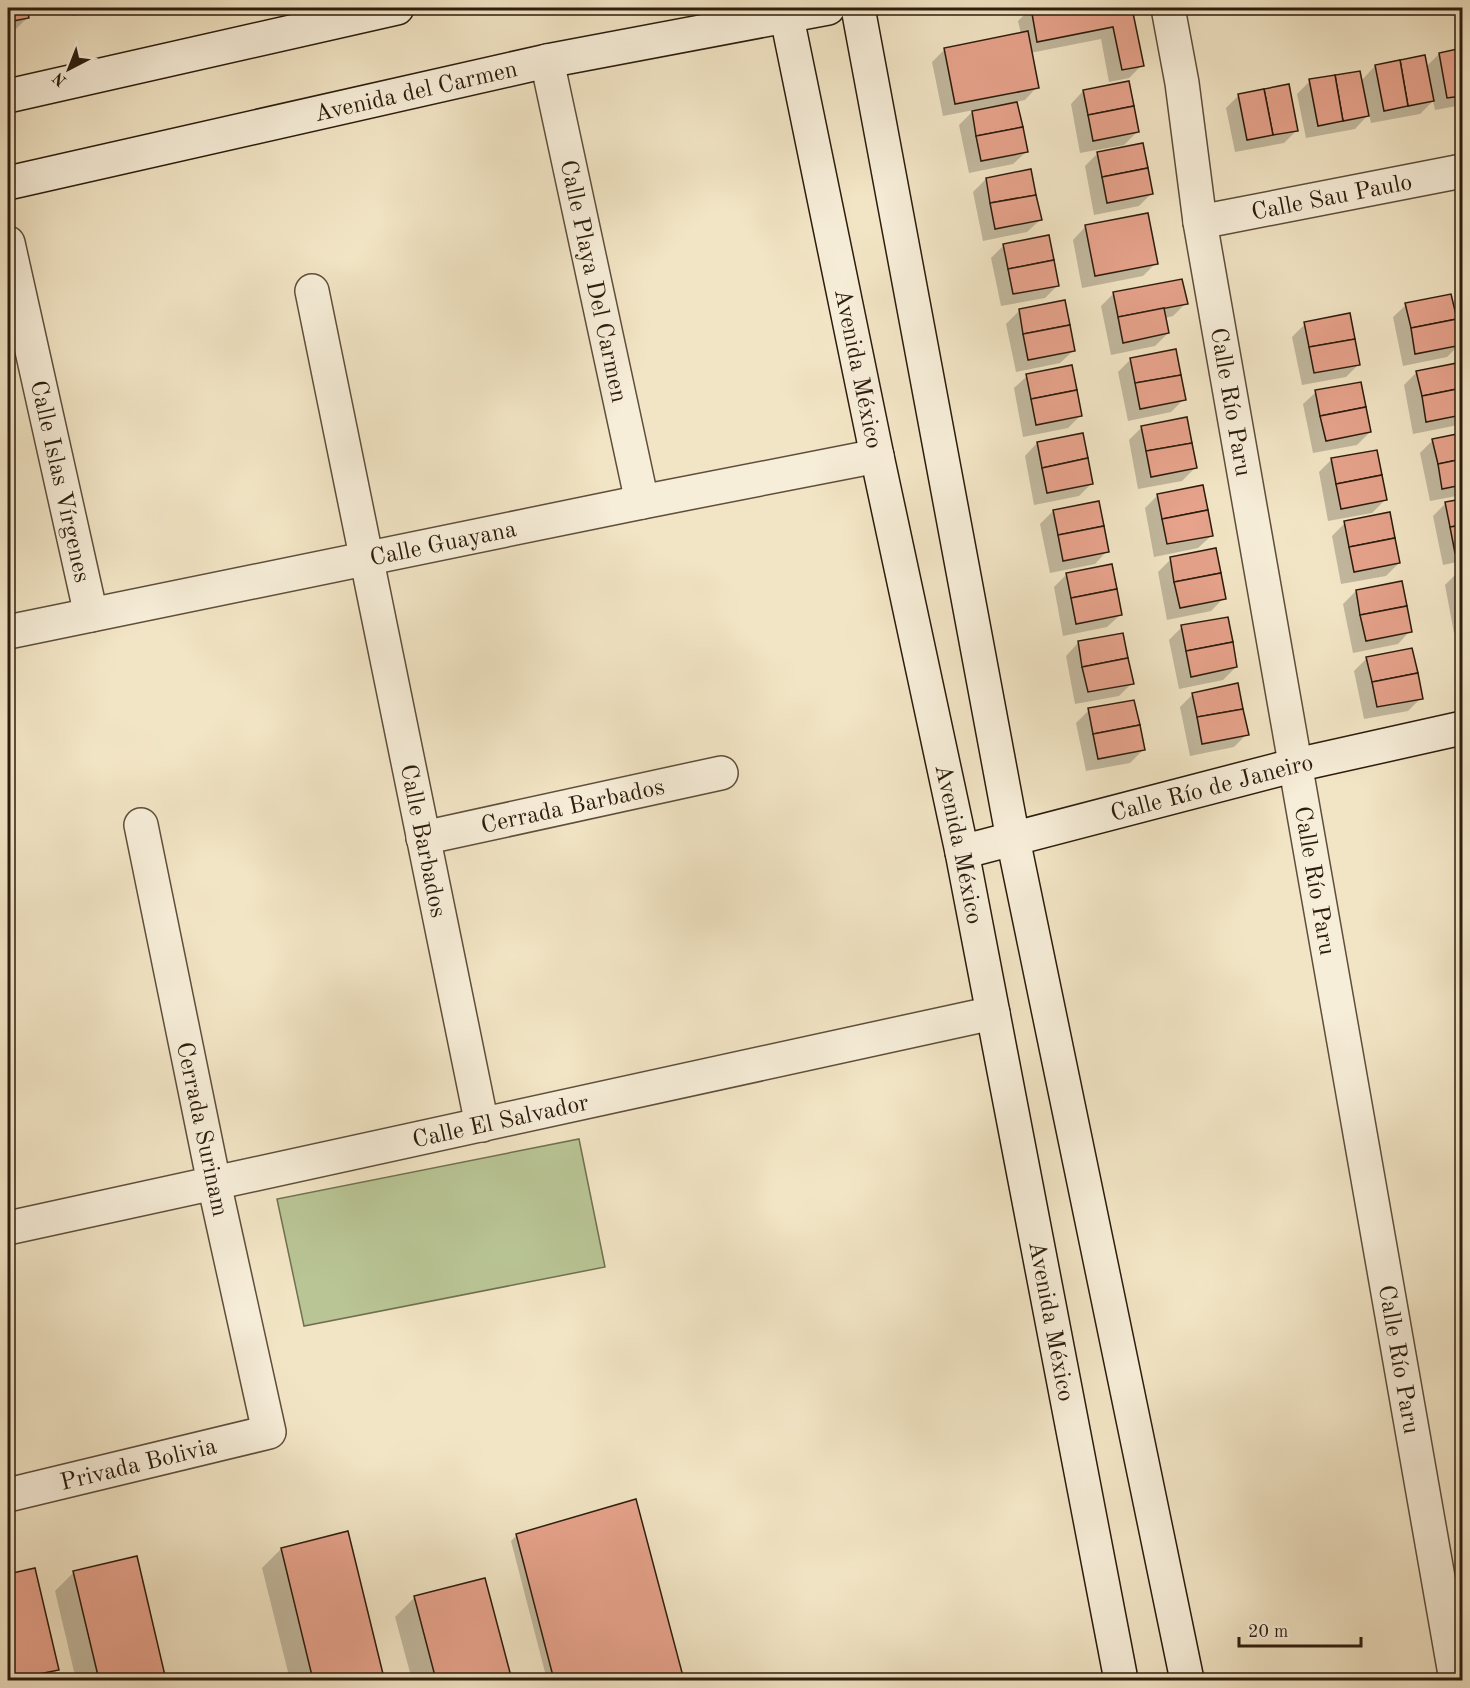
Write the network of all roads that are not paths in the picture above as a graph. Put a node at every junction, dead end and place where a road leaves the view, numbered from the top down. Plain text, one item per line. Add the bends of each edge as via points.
1 (397, 8) edge
2 (828, 8) edge
3 (858, 8) edge
4 (1168, 8) edge
5 (786, 12) edge
6 (547, 61) junction
7 (8, 96) edge
8 (1461, 178) edge
9 (8, 183) edge
10 (1200, 222) junction
11 (8, 243) edge
12 (312, 291) dead end
13 (877, 456) junction
14 (642, 502) junction
15 (366, 558) junction
16 (91, 615) junction
17 (8, 632) edge
18 (1462, 728) edge
19 (1296, 765) junction
20 (721, 773) dead end
21 (141, 825) dead end
22 (423, 838) junction
23 (1013, 839) junction
24 (962, 852) junction
25 (993, 1013) junction
26 (482, 1125) junction
27 (214, 1183) junction
28 (8, 1228) edge
29 (269, 1432) joint
30 (8, 1495) edge
31 (1122, 1680) edge
32 (1187, 1680) edge
33 (1456, 1680) edge

1 - 7 street
2 - 5 street, Avenida del Carmen
3 - 23 street
4 - 10 street, Calle Río Paru
5 - 6 street, Avenida del Carmen
5 - 13 street, Avenida México
6 - 9 street, Avenida del Carmen
6 - 14 street, Calle Playa Del Carmen
8 - 10 street, Calle Sau Paulo
10 - 19 street, Calle Río Paru
11 - 16 street, Calle Islas Vírgenes
12 - 15 street
13 - 14 street, Calle Guayana
13 - 24 street, Avenida México
14 - 15 street, Calle Guayana
15 - 16 street, Calle Guayana
15 - 22 street, Calle Barbados
16 - 17 street, Calle Guayana
18 - 19 street, Calle Río de Janeiro
19 - 23 street, Calle Río de Janeiro
19 - 33 street, Calle Río Paru
20 - 22 street, Cerrada Barbados
21 - 27 street, Cerrada Surinam
22 - 26 street, Calle Barbados
23 - 24 street, Calle Río de Janeiro
23 - 32 street
24 - 25 street, Avenida México
25 - 26 street, Calle El Salvador
25 - 31 street, Avenida México
26 - 27 street, Calle El Salvador
27 - 28 street, Calle El Salvador
27 - 29 street, Cerrada Surinam
29 - 30 street, Privada Bolivia

